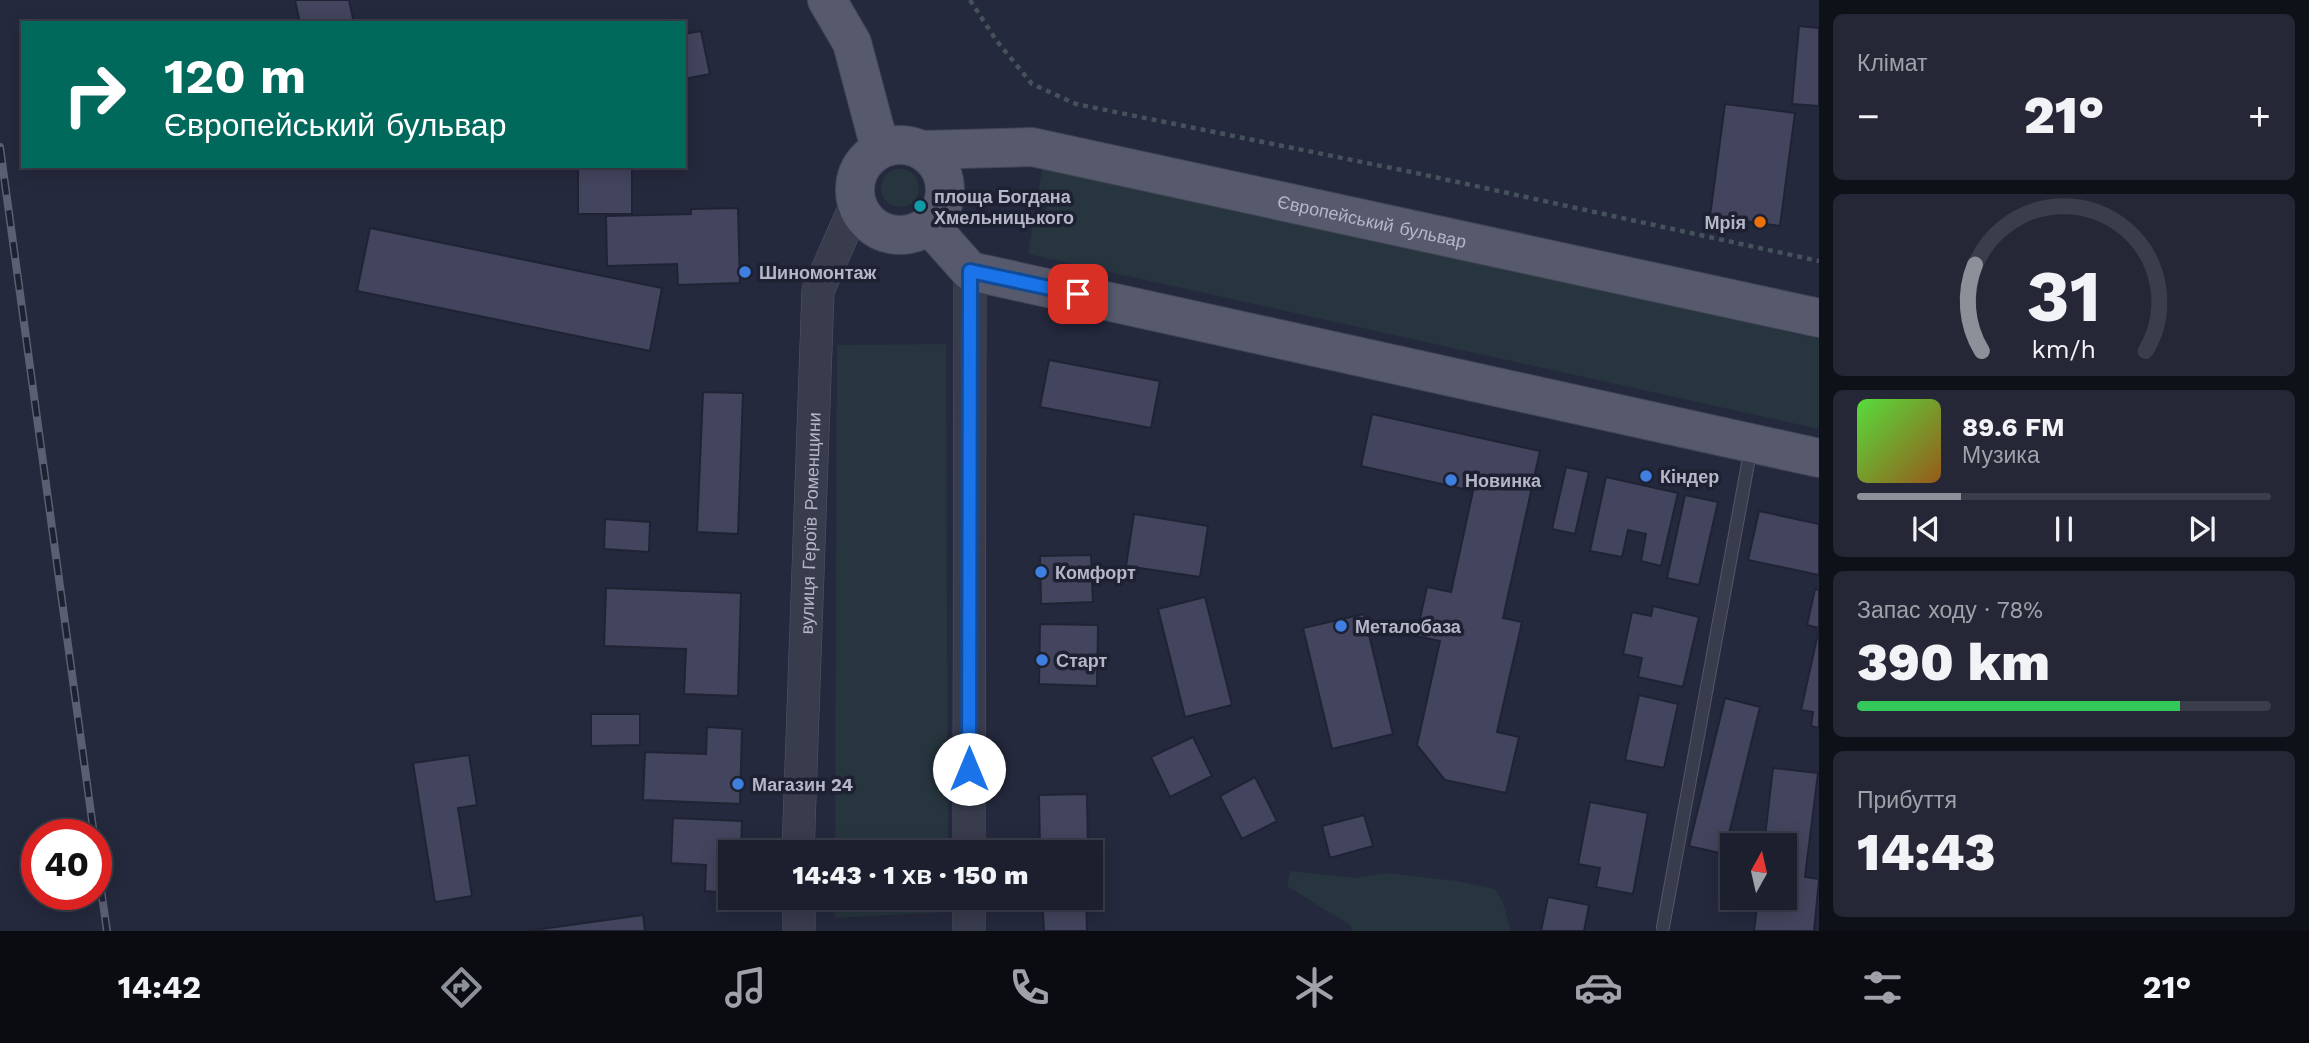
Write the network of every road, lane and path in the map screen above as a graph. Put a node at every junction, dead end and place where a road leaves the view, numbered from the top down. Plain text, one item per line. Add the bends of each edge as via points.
1 (827, 0) edge
2 (970, 0) edge
3 (880, 148) junction
4 (923, 150) junction
5 (856, 204) junction
6 (929, 225) junction
7 (1819, 261) edge
8 (970, 271) junction
9 (1819, 318) edge
10 (1752, 444) junction
11 (1819, 458) edge
12 (799, 840) edge
13 (969, 840) edge
14 (799, 910) edge
15 (969, 910) edge
16 (1663, 927) dead end
17 (799, 931) edge
18 (969, 931) edge

1 - 3 main road via 852,43
2 - 7 path via 1032,84 1076,104
3 - 4 main road via 902,144
3 - 5 main road via 863,162 854,182
4 - 6 main road via 939,165 946,186 942,208
4 - 9 main road, Європейський бульвар via 1032,147
5 - 6 main road via 868,223 887,234 909,235
5 - 12 street, вулиця Героїв Роменщини via 818,291
6 - 8 main road
8 - 10 main road
8 - 13 street
10 - 11 main road
10 - 16 lane
14 - 17 street
15 - 18 street

